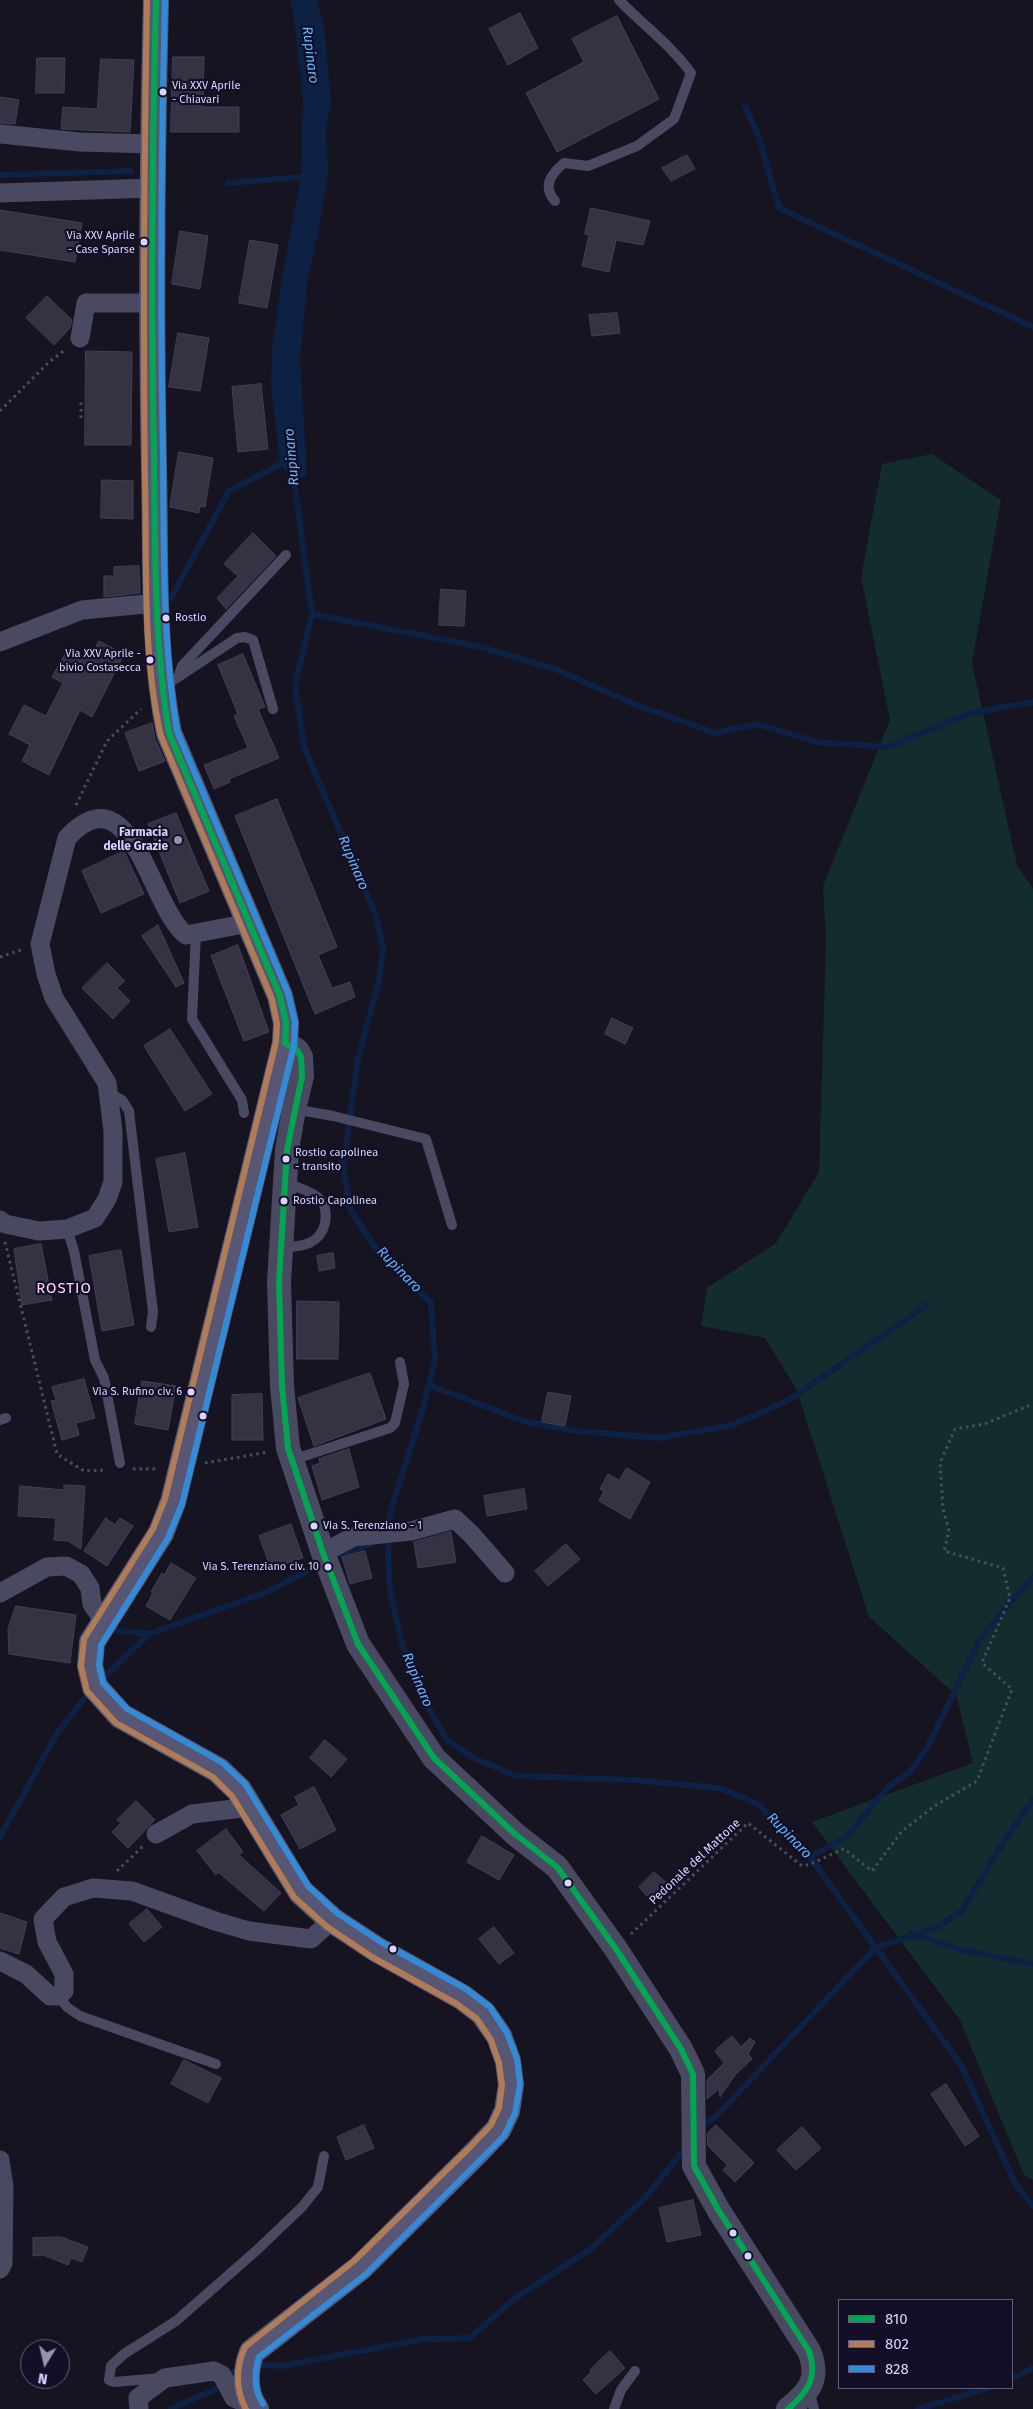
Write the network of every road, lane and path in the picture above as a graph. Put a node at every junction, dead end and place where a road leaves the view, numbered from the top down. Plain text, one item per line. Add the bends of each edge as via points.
1 (156, 0) edge
2 (619, 0) edge
3 (0, 134) edge
4 (154, 144) junction
5 (153, 188) junction
6 (0, 192) edge
7 (555, 201) dead end
8 (151, 304) junction
9 (80, 338) joint
10 (81, 399) dead end
11 (0, 411) edge
12 (81, 418) dead end
13 (286, 555) dead end
14 (156, 603) junction
15 (0, 642) edge
16 (169, 683) junction
17 (273, 709) dead end
18 (248, 923) junction
19 (196, 932) junction
20 (285, 1043) junction
21 (108, 1092) junction
22 (294, 1109) junction
23 (244, 1113) dead end
24 (285, 1182) junction
25 (0, 1220) edge
26 (452, 1225) dead end
27 (66, 1229) junction
28 (282, 1248) junction
29 (151, 1327) dead end
30 (400, 1362) dead end
31 (1033, 1404) edge
32 (292, 1460) junction
33 (120, 1462) dead end
34 (322, 1554) junction
35 (505, 1573) dead end
36 (0, 1593) edge
37 (104, 1621) junction
38 (251, 1807) junction
39 (156, 1834) joint
40 (102, 1889) junction
41 (332, 1920) junction
42 (616, 1949) junction
43 (0, 1961) edge
44 (58, 1996) junction
45 (216, 2064) dead end
46 (324, 2156) dead end
47 (0, 2160) edge
48 (0, 2269) edge
49 (635, 2371) dead end
50 (166, 2378) junction
51 (811, 2399) edge
52 (254, 2407) edge
53 (139, 2409) edge
54 (614, 2409) edge
55 (788, 2409) edge

1 - 4 main road
2 - 7 lane via 676,52 690,73 674,119 637,146 588,166 564,164 552,173 549,194
3 - 4 street via 80,142
4 - 5 main road
5 - 6 street
5 - 8 main road
8 - 9 street via 86,303
8 - 14 main road
9 - 11 path via 48,363
10 - 12 path
13 - 16 lane
14 - 15 street via 82,610
14 - 16 main road
16 - 17 lane via 238,638 245,637 252,640
16 - 18 main road via 169,733
18 - 19 street
18 - 20 main road via 280,996 286,1024
19 - 21 street via 186,935 173,921 132,838 120,827 111,821 94,818 79,825 67,838 40,944 54,998 107,1083
19 - 23 lane via 192,1019 242,1100
20 - 22 street via 297,1050 301,1057 302,1076
20 - 37 main road via 173,1502 161,1533
21 - 27 street via 113,1131 113,1182 95,1218
21 - 29 lane via 122,1100 129,1111 153,1312
22 - 24 street
22 - 26 lane via 426,1138
24 - 28 street
24 - 28 lane via 324,1204 326,1218 323,1231 315,1241
25 - 27 street via 39,1231
27 - 33 lane via 74,1251 95,1360 104,1378
28 - 32 street via 279,1282 282,1386
30 - 32 lane via 404,1384 395,1423 390,1428
31 - 42 path, Pedonale del Mattone via 985,1424 954,1429 940,1463 943,1509 949,1531 944,1551 1003,1568 1010,1598 982,1663 1012,1689 977,1781 936,1805 902,1831 872,1871 844,1849 809,1866 802,1866 748,1823
32 - 34 street
34 - 35 street via 353,1536 411,1530 455,1520
34 - 42 street via 358,1644 434,1758 557,1867
36 - 37 street via 47,1567 66,1566 81,1574 90,1588 92,1604
37 - 38 main road via 92,1642 90,1666 95,1688 122,1716 218,1770
38 - 39 street via 192,1814
38 - 41 main road via 301,1892
39 - 40 path
40 - 41 street via 132,1891 215,1922 286,1936 311,1939
40 - 44 street via 93,1888 64,1897 43,1920 46,1942 64,1974 64,1991
41 - 52 main road via 376,1949 462,1997 483,2013 499,2036 508,2061 511,2085 507,2111 498,2130 360,2268 252,2352 247,2362 247,2386
42 - 51 street via 681,2049 693,2074 694,2166 719,2211 809,2351 814,2365
43 - 44 street via 26,1974 50,1996
44 - 45 lane via 80,2016
46 - 50 lane via 318,2187 302,2207 176,2321 124,2354 111,2366 109,2380
47 - 48 street via 4,2187 3,2263
49 - 54 lane via 621,2390
50 - 52 street via 214,2371 222,2375 234,2398
50 - 53 street via 138,2398
51 - 55 street

